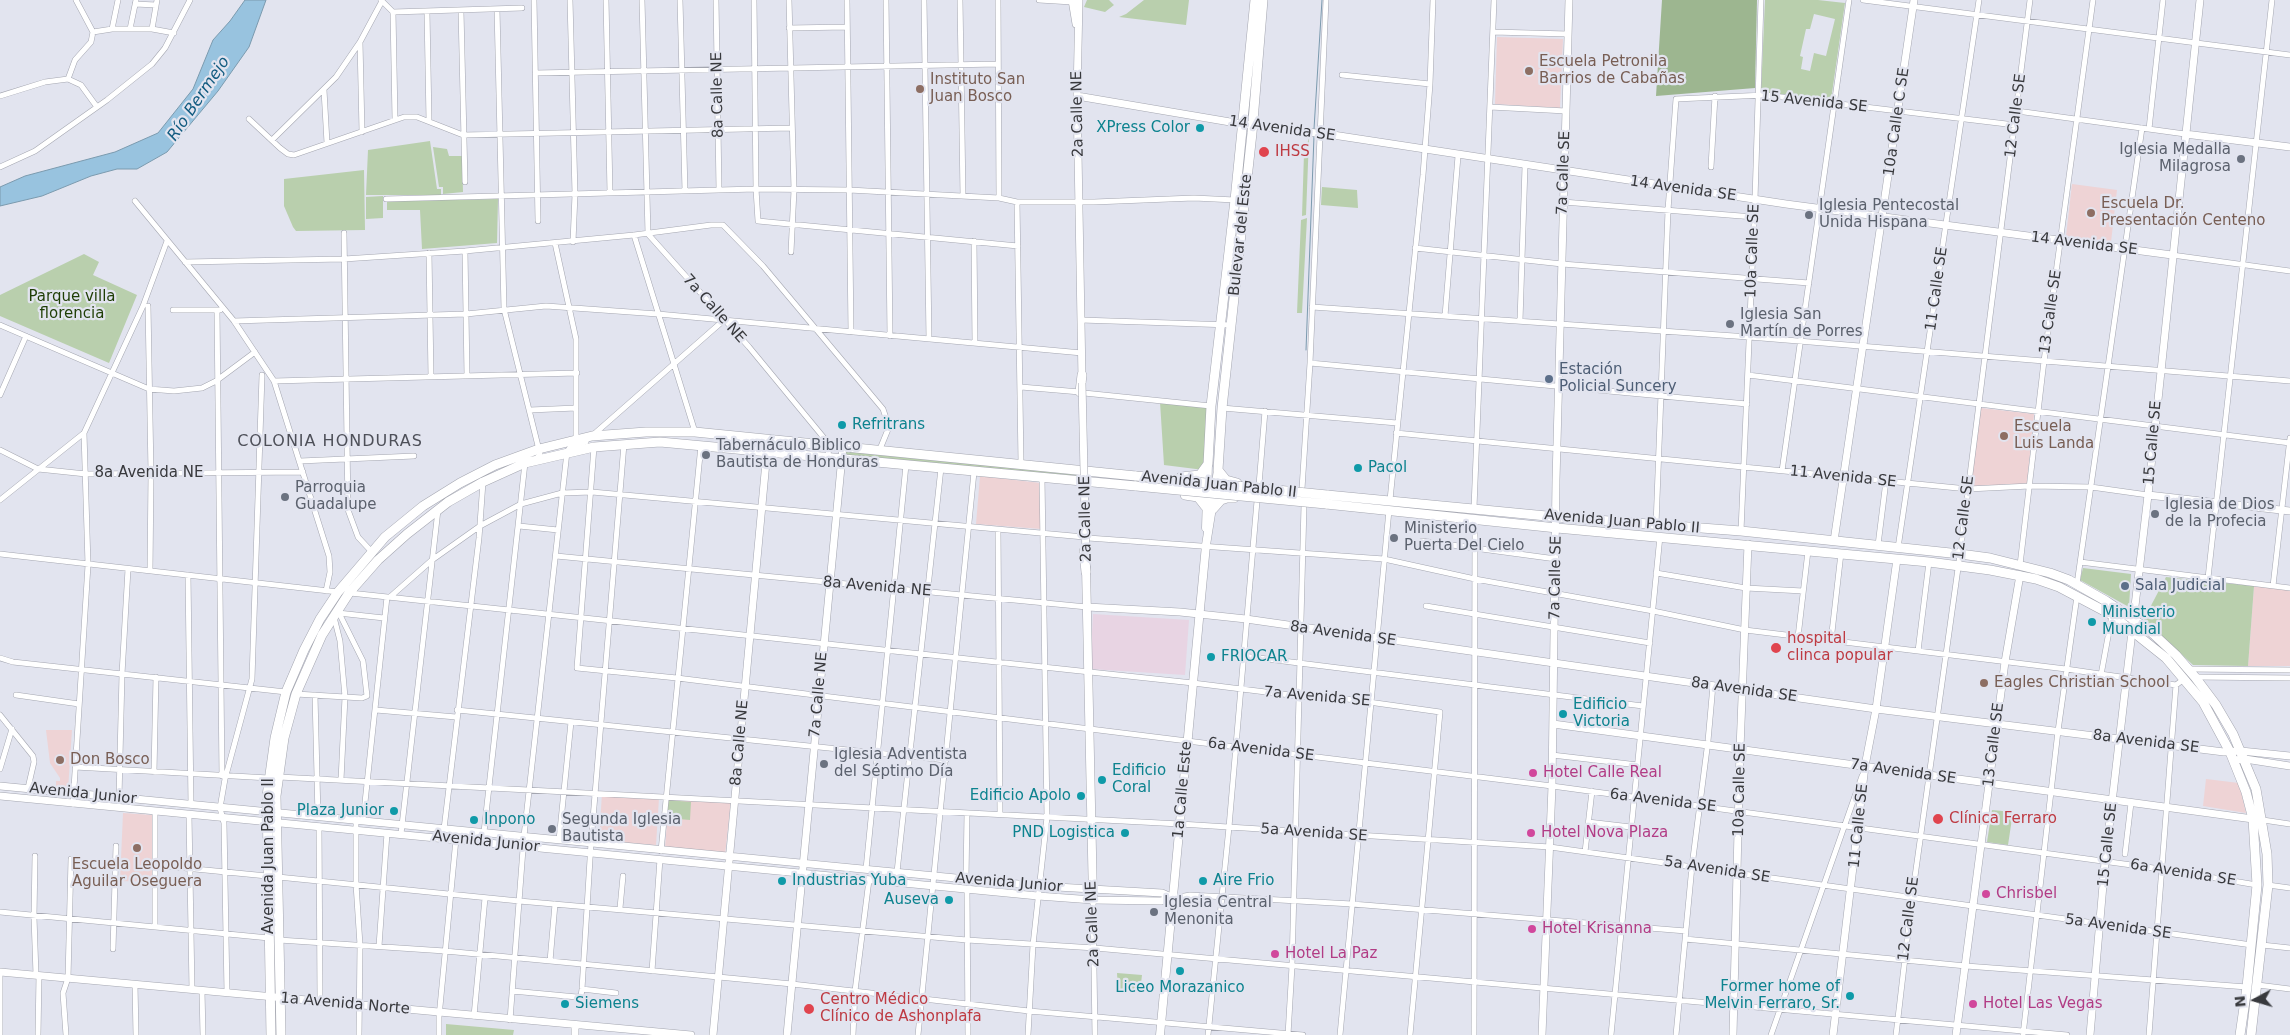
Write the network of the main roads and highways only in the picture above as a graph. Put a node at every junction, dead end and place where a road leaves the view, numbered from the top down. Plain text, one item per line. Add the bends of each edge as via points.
1 (1254, 0) edge
2 (1263, 0) edge
3 (1082, 386) road end
4 (1085, 459) junction
5 (1208, 464) junction
6 (1064, 469) junction
7 (1218, 470) junction
8 (1100, 473) junction
9 (1111, 474) junction
10 (1174, 476) junction
11 (1071, 480) junction
12 (1099, 483) junction
13 (1111, 484) junction
14 (1254, 484) junction
15 (1085, 493) junction
16 (1175, 494) junction
17 (1327, 499) junction
18 (1253, 500) junction
19 (1347, 501) junction
20 (1209, 508) junction
21 (1474, 508) junction
22 (1455, 517) junction
23 (1086, 560) road end
24 (1086, 572) junction
25 (299, 661) junction
26 (296, 694) junction
27 (271, 812) junction
28 (271, 823) junction
29 (1093, 900) road end
30 (271, 1035) edge
31 (282, 1035) edge
32 (1160, 1035) edge
33 (2240, 1035) edge
34 (2251, 1035) edge

1 - 5 highway, Bulevar del Este
2 - 7 highway, Bulevar del Este
3 - 4 highway
4 - 6 highway via 1080,465
4 - 8 highway via 1088,467
5 - 10 highway via 1200,475 1192,478
5 - 20 main road, 1a Calle Este
6 - 8 highway, Avenida Juan Pablo II
6 - 25 highway, Avenida Juan Pablo II via 695,432 646,432 576,439 495,465 460,482 398,526 371,551 338,592
7 - 14 highway via 1229,482
7 - 20 main road, 1a Calle Este
8 - 9 highway, Avenida Juan Pablo II
9 - 10 highway
9 - 17 highway, Avenida Juan Pablo II, bridge
10 - 16 highway via 1180,486
11 - 12 highway, Avenida Juan Pablo II
11 - 15 highway via 1081,485
11 - 26 highway, Avenida Juan Pablo II via 660,442 594,447 527,463 482,482 438,509 378,560 349,593 322,635
12 - 13 highway, Avenida Juan Pablo II
12 - 15 highway via 1089,487
13 - 16 highway via 1124,489
13 - 17 highway, Avenida Juan Pablo II, bridge
14 - 18 highway via 1246,489
14 - 19 highway via 1334,492
15 - 24 highway
16 - 20 highway via 1198,496
17 - 19 highway, Avenida Juan Pablo II
18 - 19 highway via 1334,508
18 - 20 highway via 1227,498
19 - 21 highway, Avenida Juan Pablo II via 1390,500
19 - 22 highway, Avenida Juan Pablo II via 1389,510
20 - 32 main road, 1a Calle Este
21 - 22 highway via 1473,513
21 - 34 highway, Avenida Juan Pablo II via 1960,554 2050,573 2077,584 2134,619 2189,669 2216,705 2243,755 2258,797 2267,854 2268,885
22 - 33 highway, Avenida Juan Pablo II via 1929,562 2020,575 2078,595 2112,615 2166,658 2203,702 2232,756 2246,792 2253,819 2257,885
23 - 24 main road, 2a Calle NE
24 - 29 main road, 2a Calle NE
25 - 26 highway via 292,689
25 - 27 highway, Avenida Juan Pablo II via 286,692 268,778
26 - 27 highway, Avenida Juan Pablo II via 284,738
27 - 28 highway, Avenida Juan Pablo II
28 - 30 highway, Avenida Juan Pablo II via 267,876
28 - 31 highway, Avenida Juan Pablo II via 278,877

